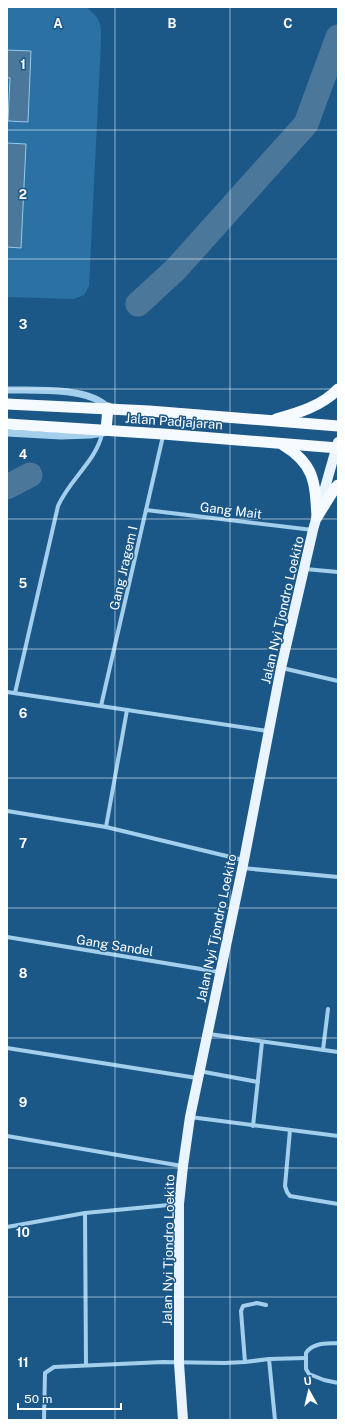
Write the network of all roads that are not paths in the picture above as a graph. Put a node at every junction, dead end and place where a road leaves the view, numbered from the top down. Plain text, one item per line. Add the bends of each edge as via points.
1 (338, 389) edge
2 (7, 390) edge
3 (7, 404) edge
4 (108, 408) junction
5 (267, 421) junction
6 (7, 424) edge
7 (338, 426) edge
8 (104, 432) junction
9 (7, 433) edge
10 (163, 434) junction
11 (280, 443) junction
12 (337, 446) edge
13 (338, 485) edge
14 (146, 510) junction
15 (317, 517) junction
16 (313, 530) junction
17 (304, 569) junction
18 (338, 572) edge
19 (281, 668) junction
20 (338, 681) edge
21 (7, 692) edge
22 (15, 693) junction
23 (101, 706) junction
24 (127, 710) junction
25 (268, 732) junction
26 (7, 810) edge
27 (106, 827) junction
28 (243, 864) junction
29 (338, 876) edge
30 (7, 937) edge
31 (220, 972) junction
32 (328, 1009) dead end
33 (208, 1034) junction
34 (262, 1042) junction
35 (7, 1048) edge
36 (323, 1050) junction
37 (338, 1052) edge
38 (198, 1074) junction
39 (258, 1082) junction
40 (190, 1117) junction
41 (254, 1126) junction
42 (290, 1130) junction
43 (7, 1136) edge
44 (338, 1136) edge
45 (183, 1166) junction
46 (179, 1204) junction
47 (338, 1204) edge
48 (85, 1213) junction
49 (7, 1227) edge
50 (266, 1305) dead end
51 (338, 1343) edge
52 (306, 1358) junction
53 (269, 1359) junction
54 (245, 1362) junction
55 (179, 1363) junction
56 (86, 1365) junction
57 (338, 1383) edge
58 (44, 1420) edge
59 (183, 1420) edge
60 (275, 1420) edge

1 - 5 highway via 320,403 299,413
2 - 4 street via 67,391 97,399
3 - 4 highway, Jalan Padjajaran
4 - 5 highway, Jalan Padjajaran
4 - 8 highway
5 - 7 highway, Jalan Padjajaran
6 - 8 highway, Jalan Padjajaran
8 - 9 street via 60,436
8 - 10 highway, Jalan Padjajaran
8 - 22 street via 100,444 65,492 58,506
10 - 11 highway, Jalan Padjajaran
10 - 14 street, Gang Jragem I
11 - 12 highway, Jalan Padjajaran
11 - 15 highway via 303,460 311,474
12 - 15 main road, Jalan Nyi Tjondro Loekito
13 - 15 highway
14 - 16 street, Gang Mait
14 - 23 street, Gang Jragem I
15 - 16 main road, Jalan Nyi Tjondro Loekito
16 - 17 main road, Jalan Nyi Tjondro Loekito
17 - 18 street
17 - 19 main road, Jalan Nyi Tjondro Loekito
19 - 20 street
19 - 25 main road, Jalan Nyi Tjondro Loekito
21 - 22 street
22 - 23 street
23 - 24 street
24 - 25 street
24 - 27 street
25 - 28 main road, Jalan Nyi Tjondro Loekito
26 - 27 street
27 - 28 street
28 - 29 street
28 - 31 main road, Jalan Nyi Tjondro Loekito
30 - 31 street, Gang Sandel
31 - 33 main road, Jalan Nyi Tjondro Loekito
32 - 36 street
33 - 34 street
33 - 38 main road, Jalan Nyi Tjondro Loekito
34 - 36 street
34 - 39 street
35 - 38 street
36 - 37 street
38 - 39 street
38 - 40 main road, Jalan Nyi Tjondro Loekito
39 - 41 street
40 - 41 street
40 - 45 main road, Jalan Nyi Tjondro Loekito
41 - 42 street
42 - 44 street
42 - 47 street via 284,1186 287,1192 290,1196
43 - 45 street
45 - 46 main road, Jalan Nyi Tjondro Loekito
46 - 48 street
46 - 55 main road, Jalan Nyi Tjondro Loekito
48 - 49 street
48 - 56 street
50 - 54 street via 257,1303 243,1306 241,1311
51 - 52 street via 315,1345 307,1350
52 - 53 street
52 - 57 street via 306,1369 309,1374
53 - 54 street
53 - 60 street
54 - 55 street
55 - 56 street
55 - 59 main road, Jalan Nyi Tjondro Loekito
56 - 58 street via 54,1367 45,1373

